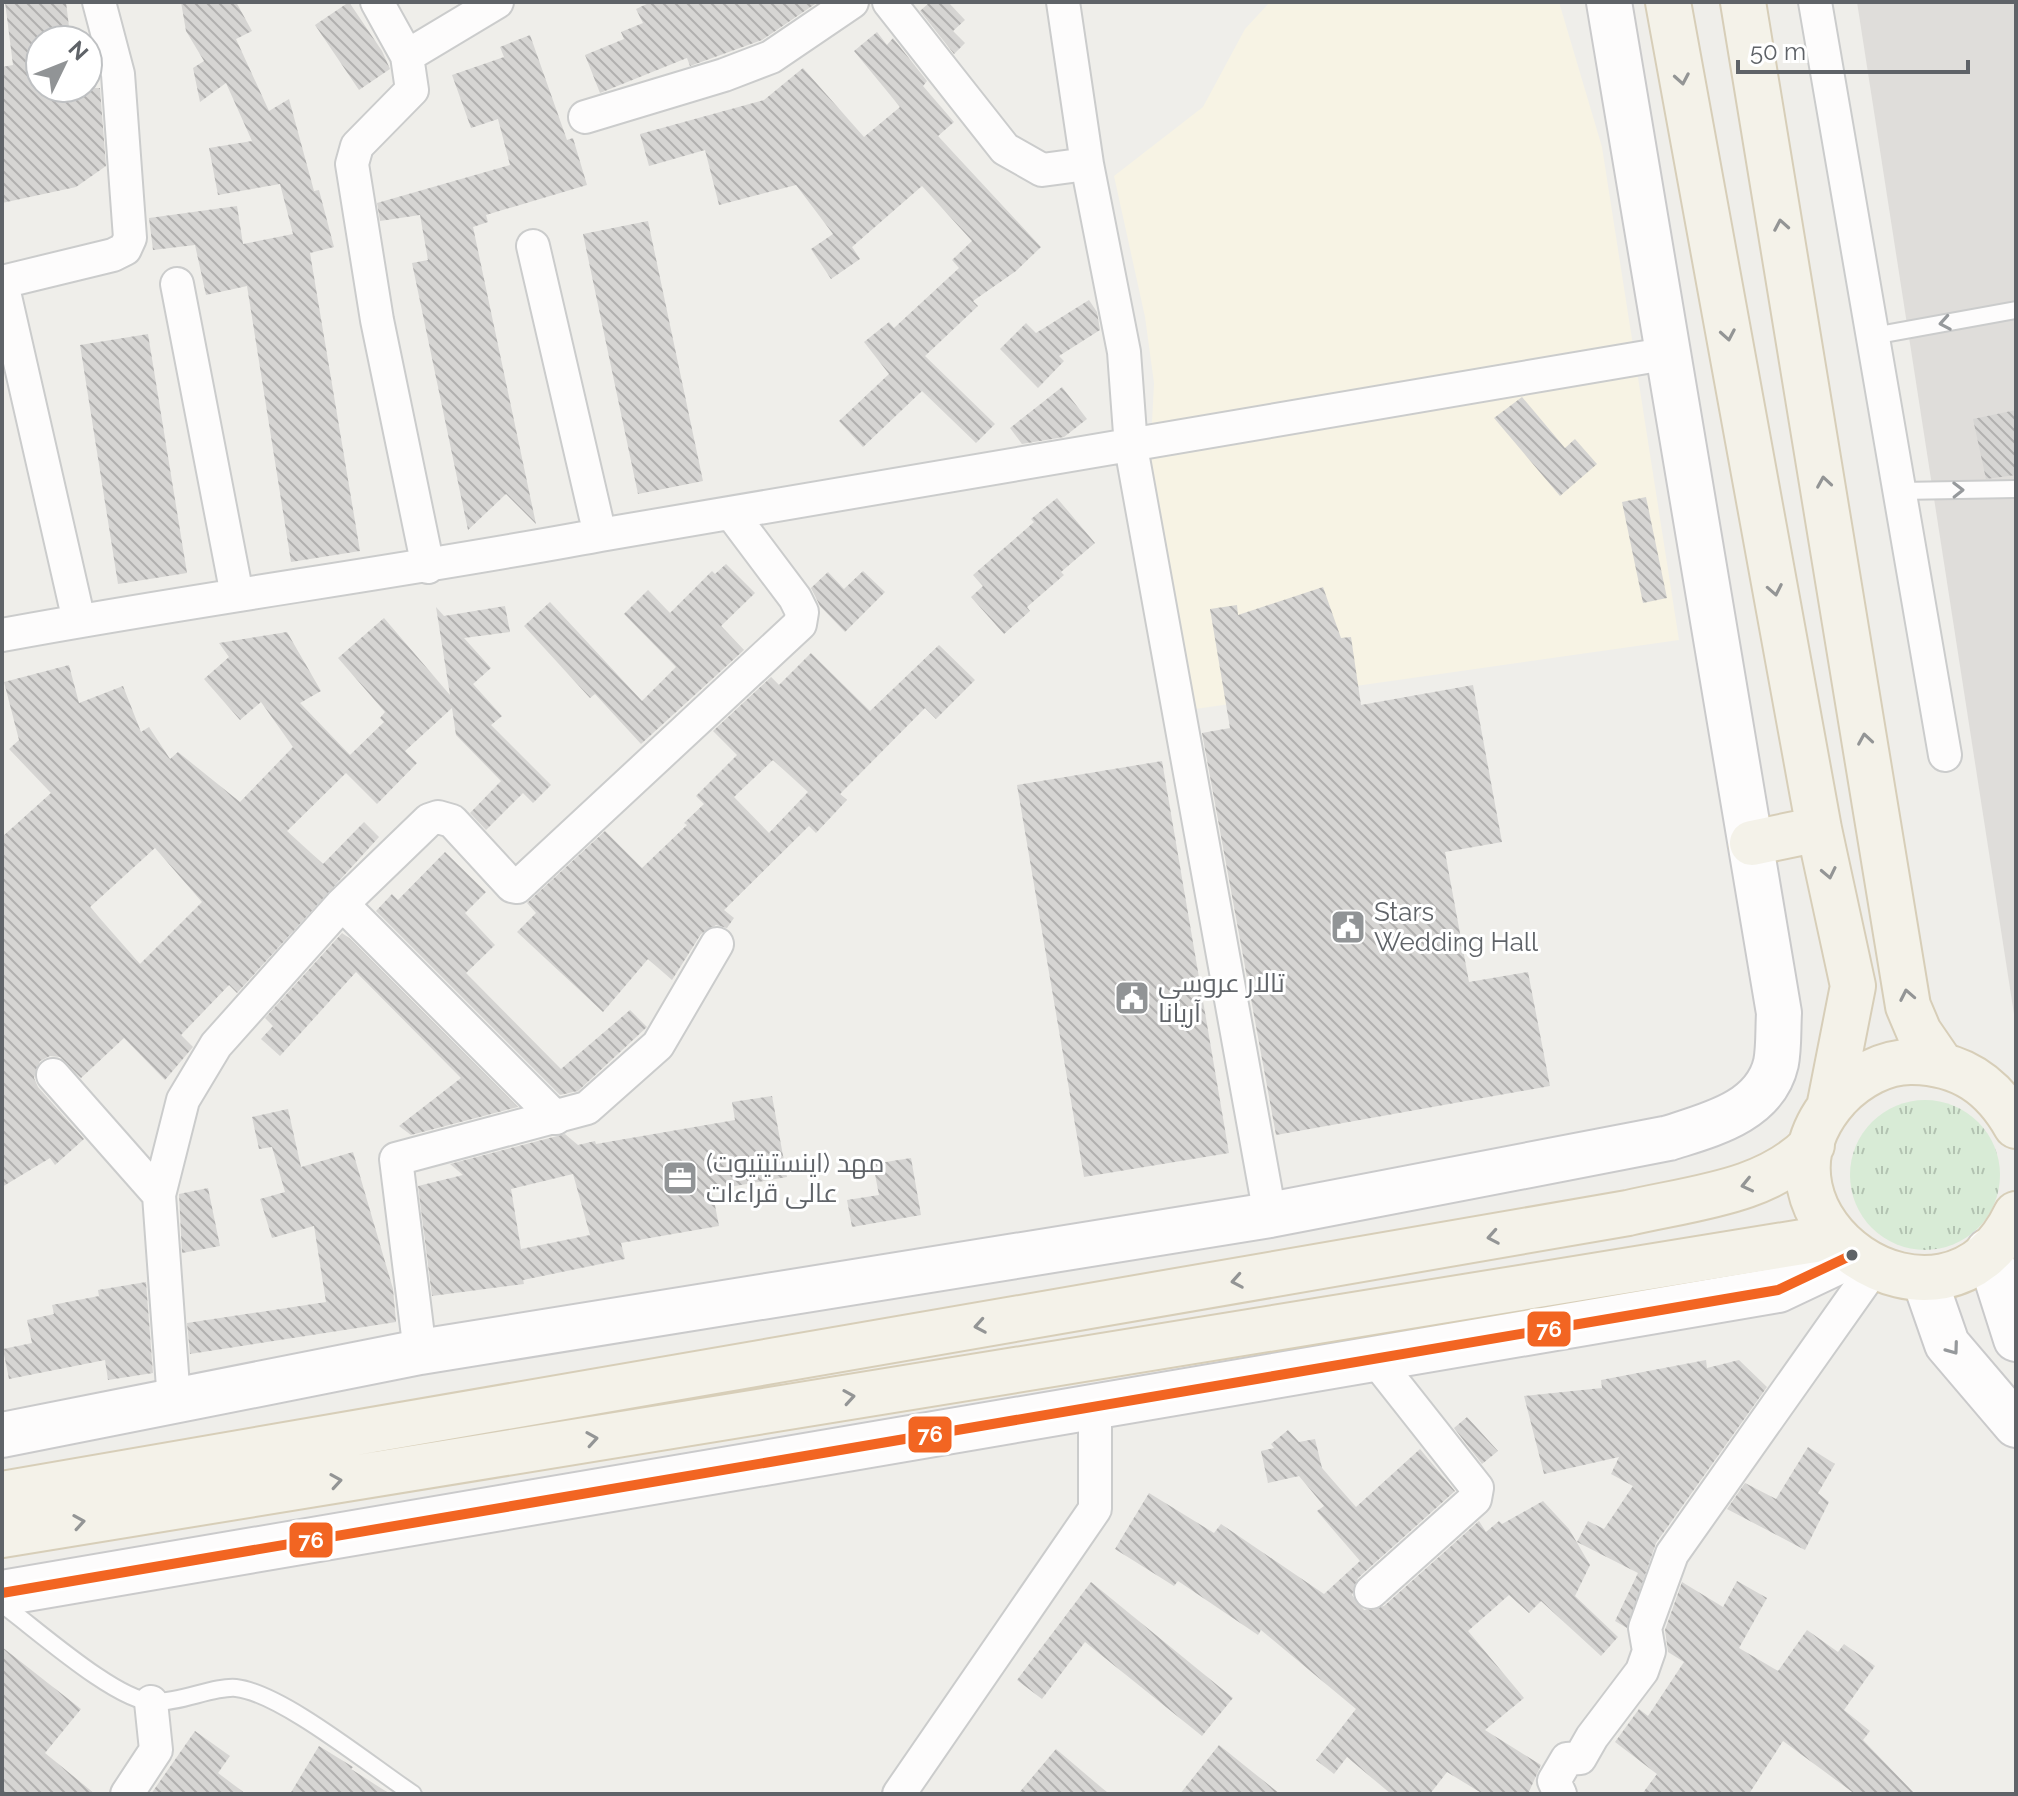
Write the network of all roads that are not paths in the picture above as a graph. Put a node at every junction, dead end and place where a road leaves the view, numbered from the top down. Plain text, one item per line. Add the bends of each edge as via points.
1 (99, 2) edge
2 (377, 2) edge
3 (497, 2) edge
4 (852, 2) edge
5 (889, 2) edge
6 (1063, 2) edge
7 (1609, 2) edge
8 (1668, 2) edge
9 (1743, 2) edge
10 (1815, 2) edge
11 (460, 13) edge
12 (407, 56) junction
13 (585, 117) dead end
14 (1087, 164) junction
15 (533, 246) dead end
16 (2, 282) edge
17 (177, 284) dead end
18 (2016, 310) edge
19 (1873, 336) junction
20 (1670, 353) junction
21 (1131, 447) junction
22 (2016, 489) edge
23 (1900, 491) junction
24 (731, 513) junction
25 (600, 535) junction
26 (428, 567) junction
27 (237, 595) junction
28 (79, 621) junction
29 (2, 635) edge
30 (1945, 755) dead end
31 (1819, 829) junction
32 (1752, 843) junction
33 (342, 904) junction
34 (717, 944) dead end
35 (1941, 1064) junction
36 (53, 1075) dead end
37 (556, 1118) junction
38 (2016, 1126) edge
39 (1820, 1127) junction
40 (159, 1195) junction
41 (2016, 1214) edge
42 (1270, 1215) junction
43 (1988, 1251) junction
44 (1853, 1253) junction
45 (1924, 1278) junction
46 (2016, 1339) edge
47 (420, 1352) junction
48 (1375, 1359) junction
49 (174, 1401) junction
50 (1095, 1405) junction
51 (2016, 1425) edge
52 (4, 1426) edge
53 (2, 1494) edge
54 (2, 1535) edge
55 (1371, 1592) dead end
56 (2, 1593) edge
57 (2, 1604) edge
58 (151, 1702) junction
59 (127, 1794) edge
60 (413, 1794) edge
61 (899, 1794) edge
62 (1560, 1794) edge

1 - 16 street via 118,74 130,238 125,249 113,255
2 - 12 street
3 - 11 street
4 - 13 street via 771,57
5 - 14 street via 1005,149 1042,170
6 - 14 street
7 - 20 main road
8 -> 31 main road
35 -> 9 main road via 1908,1006
10 - 19 street
11 - 12 street
12 - 26 street via 412,90 357,146 352,164 377,320
14 - 21 street via 1124,352
15 - 25 street
16 - 28 street
17 - 27 street
18 -> 19 lane
19 - 23 street
20 - 21 street
20 - 32 main road
21 - 24 street
21 - 42 street
23 -> 22 lane
23 - 30 street
24 - 25 street
24 - 33 street via 795,598 802,612 800,624 517,887 452,821 438,817
25 - 26 street
26 - 27 street
27 - 28 street
28 - 29 street
31 - 32 main road
31 -> 39 main road via 1853,986
32 - 42 main road via 1779,1013 1776,1065 1757,1097 1727,1120 1669,1138
33 - 37 street
33 - 40 street via 216,1045 183,1100
34 - 37 street via 658,1045 587,1108
35 - 38 main road via 1987,1087
35 - 39 main road via 1909,1062 1878,1069 1850,1085
36 - 40 street
37 - 47 street via 396,1159
39 - 44 main road via 1810,1177 1817,1209
39 -> 53 main road via 1793,1166 1762,1182 1628,1213
40 - 49 street
41 - 43 main road
42 - 47 main road
43 - 45 main road via 1973,1263
43 - 46 main road
44 - 45 main road via 1898,1276
44 - 48 main road via 1778,1290
54 -> 44 main road
44 - 62 street via 1672,1554 1645,1628 1649,1651 1642,1671 1580,1758 1567,1759 1554,1781
45 -> 51 main road via 1947,1344
47 - 49 main road
48 - 50 main road
48 - 55 street via 1477,1488 1475,1499
49 - 52 main road
50 - 56 main road
50 - 61 street via 1095,1509
57 - 58 lane via 124,1696
58 - 59 street via 156,1750
58 - 60 lane via 235,1688 276,1701

